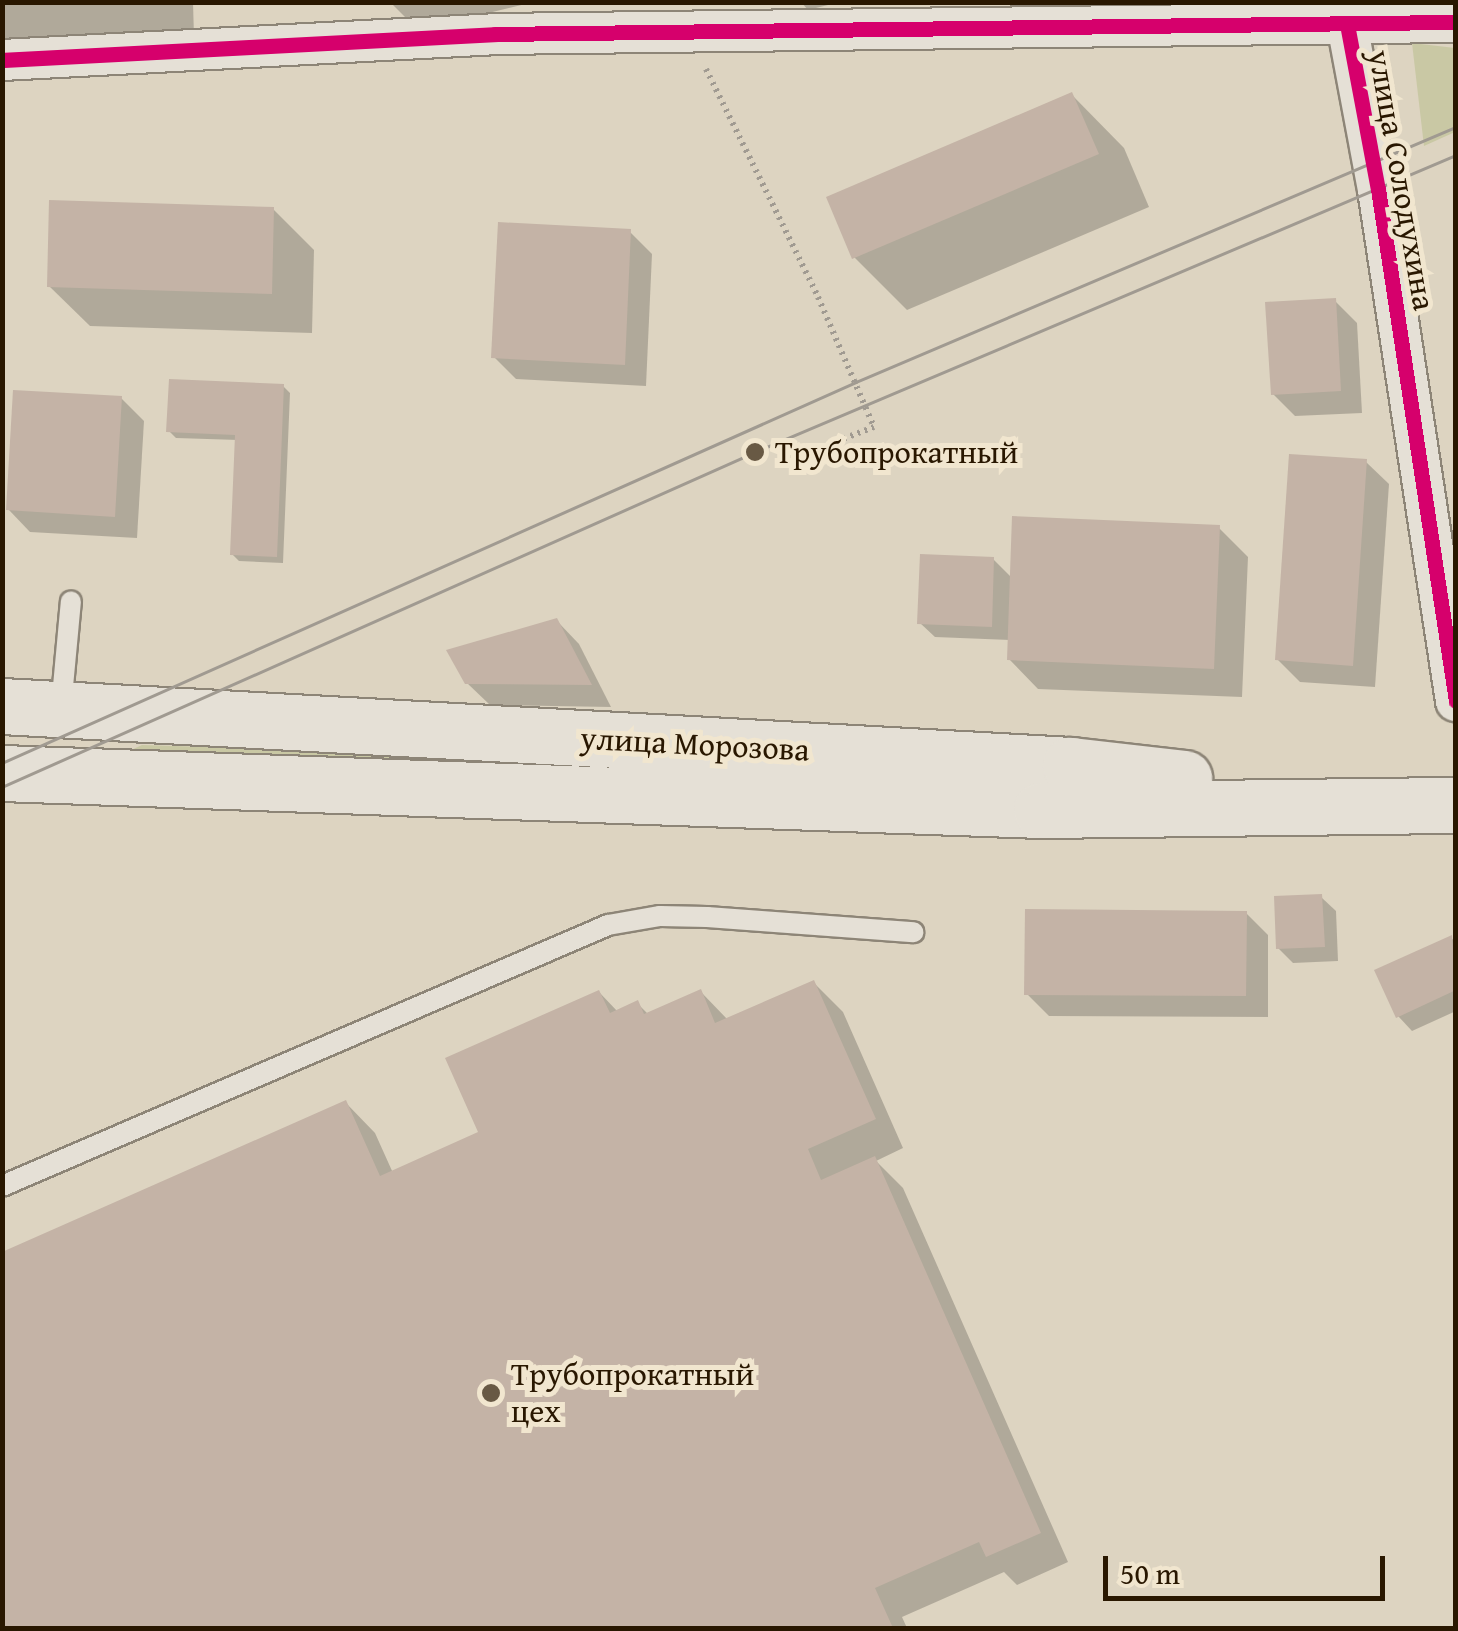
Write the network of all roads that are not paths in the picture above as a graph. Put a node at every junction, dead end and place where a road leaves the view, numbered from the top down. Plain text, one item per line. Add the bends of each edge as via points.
1 (1456, 22) edge
2 (1347, 24) junction
3 (2, 60) edge
4 (71, 600) dead end
5 (1456, 701) edge
6 (2, 706) edge
7 (61, 709) junction
8 (2, 773) edge
9 (1386, 802) junction
10 (1456, 804) edge
11 (913, 932) dead end
12 (2, 1186) edge

1 - 2 street
2 - 3 street via 687,30 282,42
2 - 5 street, улица Солодухина
4 - 7 lane
6 - 7 main road, улица Морозова
7 - 9 main road, улица Морозова via 1070,764
8 - 9 main road, улица Морозова via 1042,810
9 - 10 main road, улица Морозова
11 - 12 lane via 660,916 608,925

